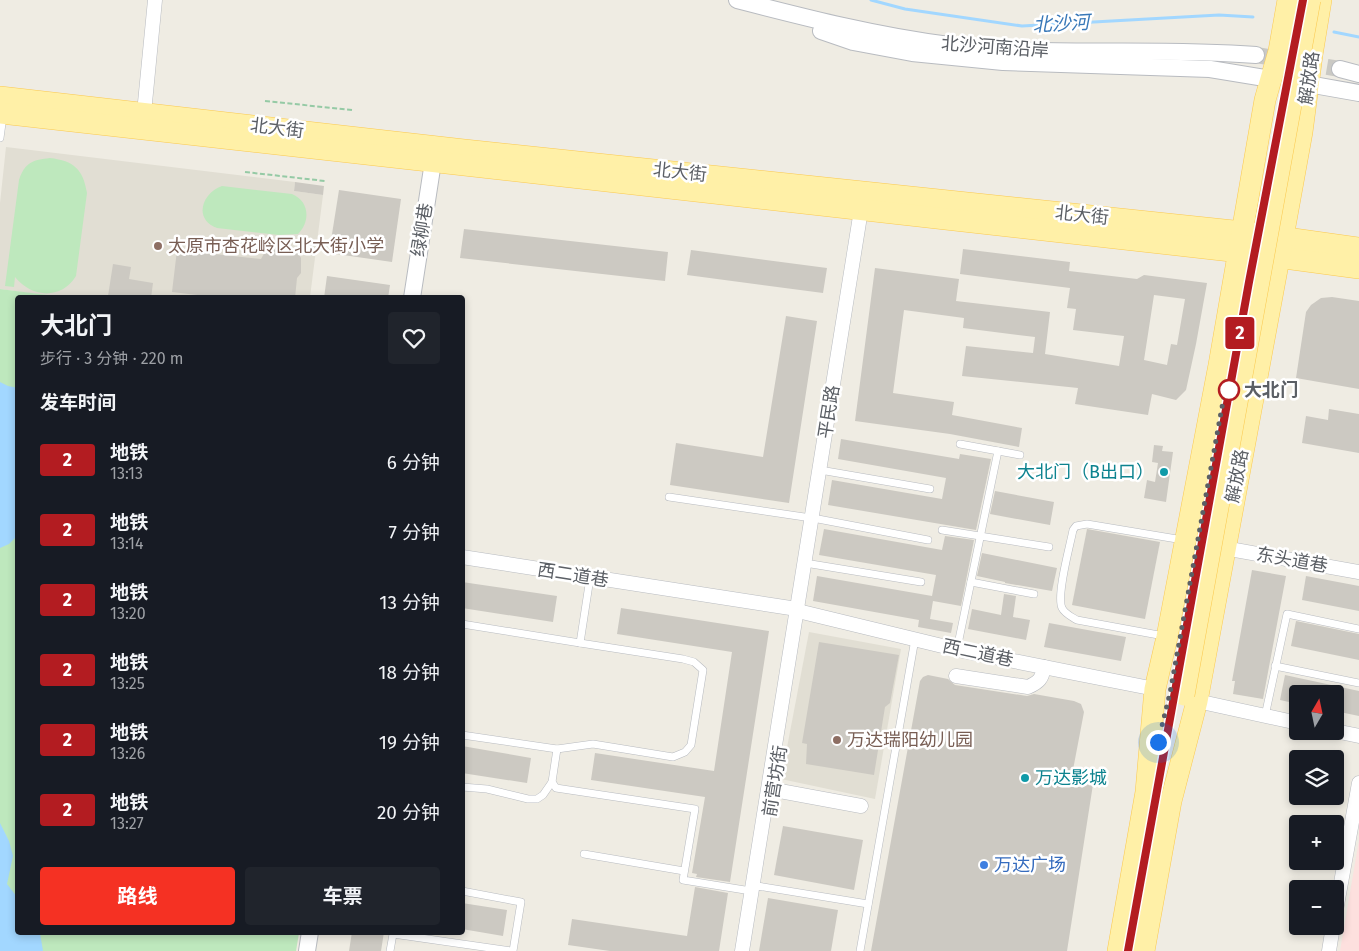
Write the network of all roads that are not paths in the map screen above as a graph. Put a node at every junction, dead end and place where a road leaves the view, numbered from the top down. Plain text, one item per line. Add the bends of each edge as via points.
1 (155, 0) edge
2 (738, 0) edge
3 (1288, 0) edge
4 (1296, 0) edge
5 (1310, 0) edge
6 (1322, 0) edge
7 (779, 11) junction
8 (1256, 55) tunnel mouth
9 (1340, 69) tunnel mouth
10 (1359, 74) edge
11 (1271, 79) junction
12 (1308, 84) junction
13 (1359, 93) edge
14 (1, 108) edge
15 (144, 113) junction
16 (0, 138) edge
17 (437, 163) junction
18 (865, 211) junction
19 (1242, 242) junction
20 (1281, 247) junction
21 (1359, 248) edge
22 (1359, 268) edge
23 (413, 295) edge
24 (421, 295) edge
25 (960, 444) dead end
26 (998, 452) junction
27 (1020, 456) dead end
28 (823, 470) junction
29 (930, 489) dead end
30 (668, 497) dead end
31 (815, 518) junction
32 (942, 530) dead end
33 (981, 536) junction
34 (928, 540) dead end
35 (1186, 541) junction
36 (1049, 547) dead end
37 (1224, 548) junction
38 (465, 559) edge
39 (808, 564) junction
40 (1359, 572) edge
41 (590, 580) junction
42 (921, 582) dead end
43 (971, 582) junction
44 (1034, 594) dead end
45 (799, 612) junction
46 (465, 624) edge
47 (1359, 630) edge
48 (1167, 637) junction
49 (915, 639) junction
50 (580, 643) junction
51 (957, 649) junction
52 (1275, 666) junction
53 (1044, 667) junction
54 (956, 676) dead end
55 (1359, 683) edge
56 (1181, 695) junction
57 (1265, 713) junction
58 (1289, 716) edge
59 (1289, 720) edge
60 (1344, 726) edge
61 (1359, 729) edge
62 (1344, 732) edge
63 (465, 735) edge
64 (1359, 736) edge
65 (557, 749) junction
66 (552, 782) junction
67 (1359, 783) edge
68 (465, 787) edge
69 (771, 789) junction
70 (861, 806) dead end
71 (584, 854) dead end
72 (684, 871) junction
73 (1341, 880) edge
74 (754, 889) junction
75 (465, 892) edge
76 (868, 904) junction
77 (310, 935) edge
78 (318, 935) edge
79 (393, 935) edge
80 (400, 935) edge
81 (1332, 935) edge
82 (1149, 950) edge
83 (307, 951) edge
84 (315, 951) edge
85 (390, 951) edge
86 (512, 951) edge
87 (742, 951) edge
88 (747, 951) edge
89 (860, 951) edge
90 (1118, 951) edge
91 (1329, 951) edge

1 - 15 street
2 - 7 street, 北沙河南沿岸
3 - 11 main road, 解放路
4 - 56 main road, 解放路
5 - 56 main road, 解放路, bridge
6 - 12 main road, 解放路
7 - 8 street, 北沙河南沿岸 via 837,26 949,45 1041,51
7 - 11 street via 815,29 853,42 912,53 1004,62 1210,69
9 - 10 street
11 - 19 main road, 解放路
12 - 13 street
12 - 20 main road, 解放路
14 - 15 main road, 北大街
14 - 16 lane
14 - 17 main road
15 - 19 main road, 北大街
17 - 18 main road
17 - 23 street, 绿柳巷
17 - 24 street, 绿柳巷
18 - 19 main road
18 - 28 street, 平民路
19 - 20 main road, 北大街
19 - 35 main road, 解放路
20 - 21 main road, 北大街
20 - 22 main road
20 - 37 main road, 解放路
25 - 26 lane
26 - 27 lane
26 - 33 lane
28 - 29 lane
28 - 31 street, 平民路
30 - 31 lane
31 - 34 lane
31 - 39 street, 平民路
32 - 33 lane
33 - 36 lane
33 - 43 lane
35 - 48 main road, 解放路
35 - 48 lane via 1087,524 1073,530 1060,596 1062,608 1068,615 1077,620
37 - 40 street, 东头道巷
37 - 56 main road, 解放路
38 - 41 street, 西二道巷
39 - 42 lane
39 - 45 street, 平民路
41 - 45 street, 西二道巷
41 - 50 lane
43 - 44 lane
43 - 51 lane
45 - 49 street, 西二道巷
45 - 69 street, 前营坊街
46 - 50 lane
47 - 52 lane via 1287,614
48 - 56 main road, 解放路
49 - 51 street, 西二道巷
49 - 76 lane
50 - 65 lane via 683,659 704,670 691,745 673,757 593,744
51 - 53 street, 西二道巷
52 - 55 lane
52 - 57 lane
53 - 54 street via 1039,682 1028,687
53 - 56 street, 西二道巷
56 - 57 street, 西二道巷
56 - 82 main road via 1171,801
56 - 90 main road via 1146,792
57 - 58 street
57 - 59 street
60 - 61 street
62 - 64 street
63 - 65 lane
65 - 66 lane
66 - 68 lane via 537,799
66 - 72 lane via 556,788 695,810
67 - 73 street
69 - 70 street
69 - 74 street, 前营坊街
71 - 72 lane
72 - 74 lane via 683,880
74 - 76 lane
74 - 87 street, 前营坊街
74 - 88 street, 前营坊街
75 - 86 lane via 521,902
76 - 89 lane
77 - 83 street
78 - 84 street
79 - 85 lane
80 - 86 lane
81 - 91 street

